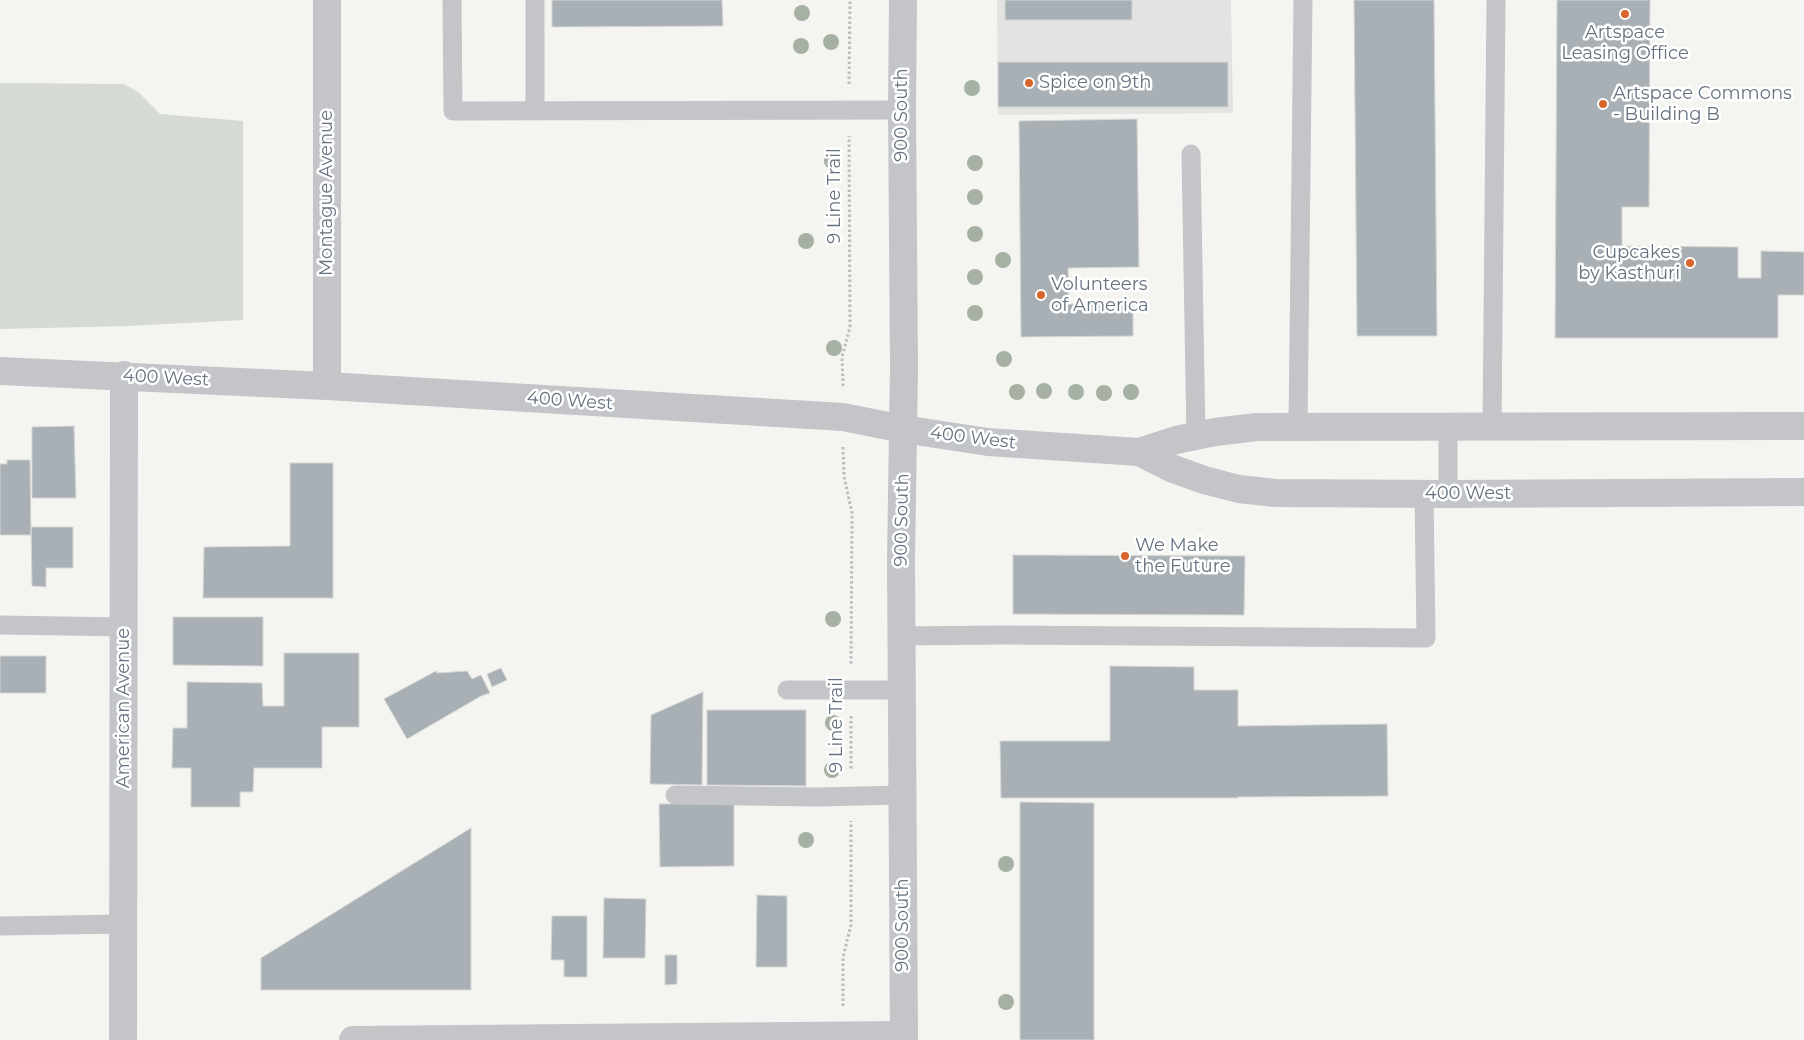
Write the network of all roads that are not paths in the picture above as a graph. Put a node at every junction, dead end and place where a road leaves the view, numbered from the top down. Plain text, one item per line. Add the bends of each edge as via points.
1 (327, 0) edge
2 (452, 0) edge
3 (535, 0) edge
4 (903, 0) edge
5 (1303, 0) edge
6 (1496, 0) edge
7 (902, 110) junction
8 (535, 111) junction
9 (1191, 154) dead end
10 (0, 371) edge
11 (124, 376) junction
12 (327, 386) junction
13 (1804, 426) edge
14 (1298, 427) junction
15 (1448, 427) junction
16 (1492, 427) junction
17 (903, 429) junction
18 (1196, 436) junction
19 (1139, 452) junction
20 (1804, 492) edge
21 (1436, 494) junction
22 (2, 625) dead end
23 (124, 628) junction
24 (901, 636) junction
25 (787, 690) dead end
26 (902, 690) junction
27 (675, 795) dead end
28 (902, 795) junction
29 (124, 924) junction
30 (0, 926) edge
31 (904, 1038) edge
32 (123, 1040) edge
33 (353, 1040) edge
34 (457, 1040) edge

1 - 12 street, Montague Avenue
2 - 8 lane via 453,111
3 - 8 lane
4 - 7 street, 900 South
5 - 14 lane
6 - 16 lane
7 - 8 lane
7 - 17 street, 900 South
9 - 18 lane
10 - 11 street, 400 West
11 - 12 street, 400 West
11 - 23 street, American Avenue
12 - 17 street, 400 West via 843,417
13 - 16 street, 400 West
14 - 15 street, 400 West
14 - 18 street, 400 West via 1256,427
15 - 16 street, 400 West
15 - 21 lane
17 - 19 street, 400 West via 988,442
17 - 24 street, 900 South
18 - 19 street, 400 West
19 - 21 street, 400 West via 1204,480 1275,494
20 - 21 street, 400 West
21 - 24 lane via 1426,638
22 - 23 lane
23 - 29 street, American Avenue
24 - 26 street, 900 South
25 - 26 lane
26 - 28 street, 900 South
27 - 28 lane
28 - 31 street, 900 South
29 - 30 lane
29 - 32 street, American Avenue
31 - 34 street
33 - 34 street

